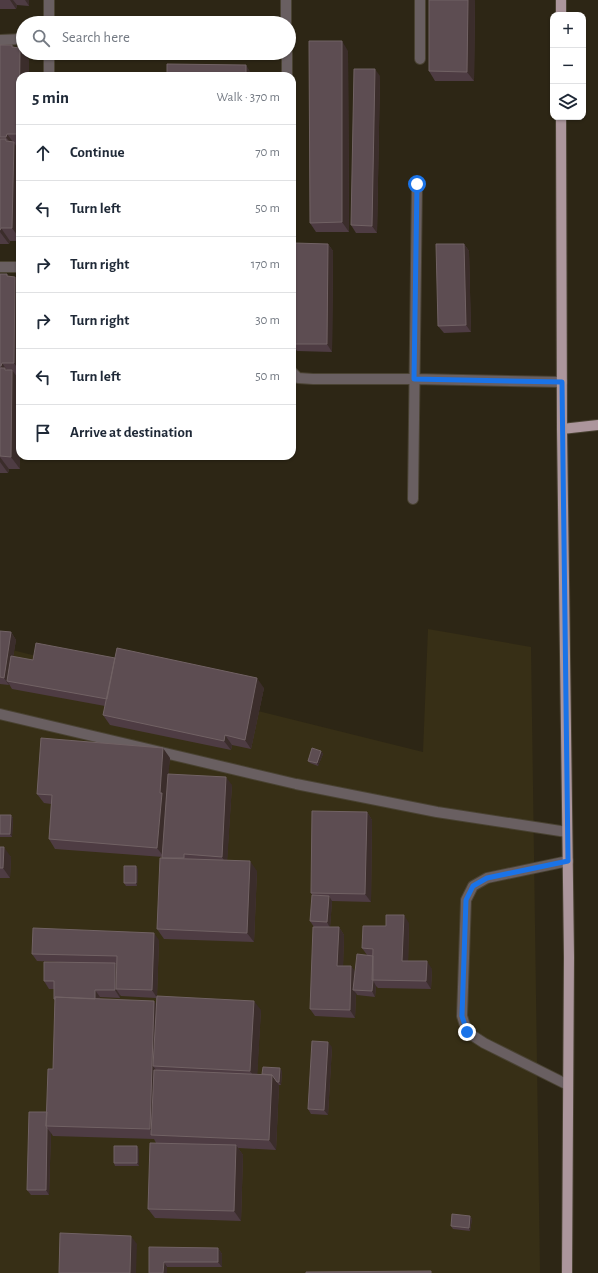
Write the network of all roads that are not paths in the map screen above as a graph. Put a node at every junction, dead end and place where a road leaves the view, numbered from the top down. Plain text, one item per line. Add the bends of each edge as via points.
1 (49, 0) edge
2 (286, 0) edge
3 (420, 0) edge
4 (561, 0) edge
5 (561, 12) edge
6 (49, 16) edge
7 (286, 16) edge
8 (16, 39) edge
9 (0, 40) edge
10 (420, 59) dead end
11 (49, 60) edge
12 (287, 60) edge
13 (49, 72) edge
14 (287, 72) edge
15 (561, 120) edge
16 (417, 184) dead end
17 (0, 267) edge
18 (16, 267) edge
19 (296, 376) edge
20 (414, 379) junction
21 (562, 382) junction
22 (598, 425) edge
23 (562, 429) junction
24 (412, 499) dead end
25 (0, 714) edge
26 (567, 832) junction
27 (568, 861) junction
28 (568, 1084) junction
29 (567, 1273) edge

1 - 6 street
2 - 7 street
3 - 10 street
4 - 5 main road
8 - 9 street
11 - 13 street
12 - 14 street
15 - 21 main road
16 - 20 street
17 - 18 street
19 - 20 street via 313,379
20 - 21 street
20 - 24 street
21 - 23 main road
22 - 23 main road
23 - 26 main road
25 - 26 street via 296,784 437,812
26 - 27 main road
27 - 28 main road
27 - 28 street via 487,878 473,886 466,900 462,1016 467,1032 484,1043
28 - 29 main road

